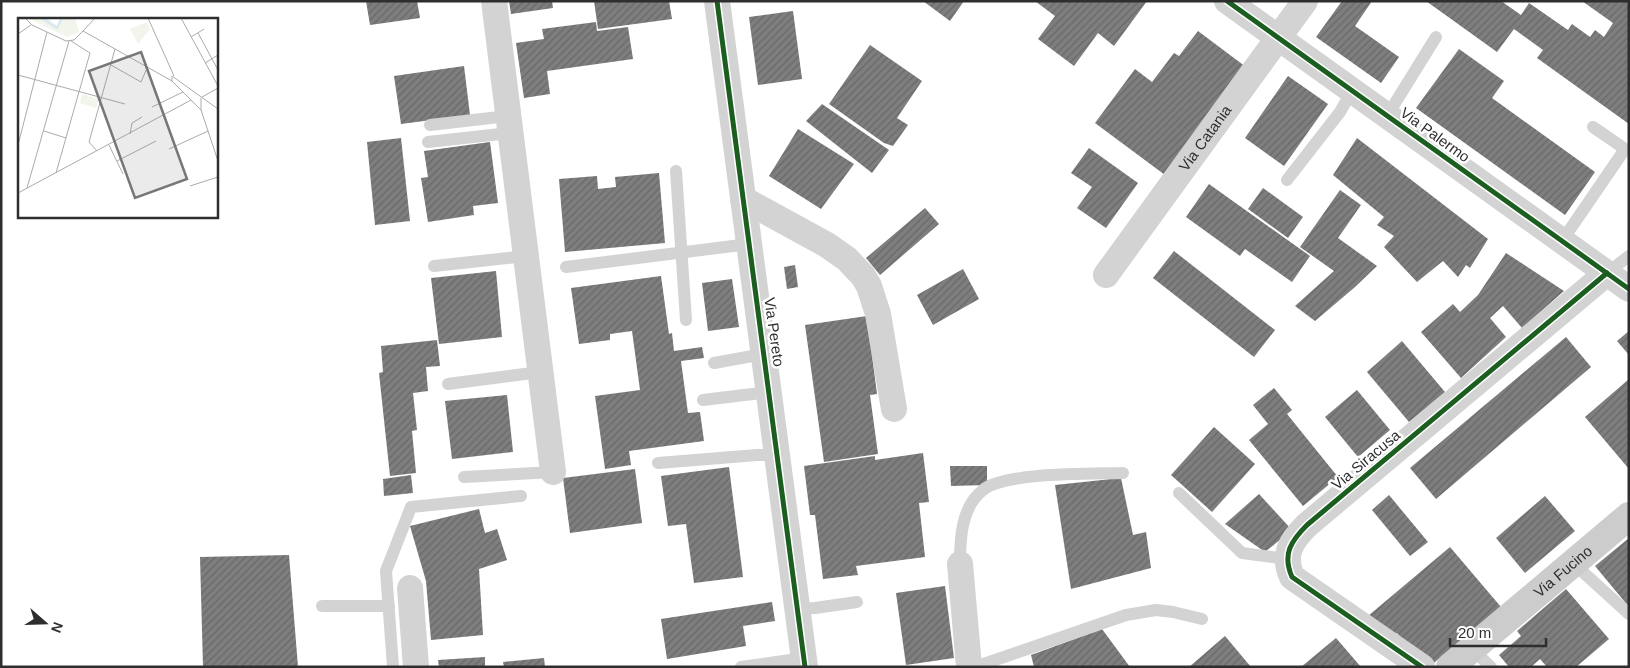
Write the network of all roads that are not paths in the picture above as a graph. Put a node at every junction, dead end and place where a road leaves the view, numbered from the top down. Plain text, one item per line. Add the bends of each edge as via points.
1 (494, 1) edge
2 (717, 1) edge
3 (1227, 1) edge
4 (1305, 1) edge
5 (1436, 36) dead end
6 (1278, 39) junction
7 (1352, 91) junction
8 (1387, 116) junction
9 (509, 124) junction
10 (430, 125) dead end
11 (1594, 127) dead end
12 (428, 142) dead end
13 (676, 171) dead end
14 (1286, 180) dead end
15 (743, 199) junction
16 (1562, 241) junction
17 (749, 244) junction
18 (682, 252) junction
19 (526, 256) junction
20 (1629, 256) edge
21 (434, 266) dead end
22 (566, 267) dead end
23 (1606, 273) junction
24 (1106, 275) dead end
25 (1629, 289) edge
26 (686, 320) dead end
27 (764, 354) junction
28 (714, 363) dead end
29 (540, 372) junction
30 (448, 384) dead end
31 (769, 392) junction
32 (703, 400) dead end
33 (894, 409) dead end
34 (777, 455) junction
35 (658, 463) dead end
36 (553, 472) joint
37 (1123, 473) dead end
38 (464, 477) dead end
39 (1179, 493) dead end
40 (521, 496) dead end
41 (1629, 516) edge
42 (1287, 559) junction
43 (1573, 563) junction
44 (960, 564) joint
45 (410, 588) dead end
46 (856, 602) dead end
47 (322, 606) dead end
48 (389, 606) junction
49 (797, 609) junction
50 (1629, 614) edge
51 (1202, 619) dead end
52 (1471, 648) junction
53 (805, 662) edge
54 (394, 667) edge
55 (416, 667) edge
56 (741, 667) edge
57 (969, 667) edge
58 (975, 667) edge
59 (1422, 667) edge
60 (1450, 667) edge
61 (1491, 667) edge

1 - 9 street
2 - 15 street, Via Pereto
3 - 6 street, Via Palermo
4 - 6 street, Via Catania
5 - 8 lane
6 - 7 street, Via Palermo
6 - 24 street, Via Catania
7 - 8 street, Via Palermo
7 - 14 lane via 1340,112
8 - 16 street, Via Palermo
9 - 10 lane
9 - 12 lane
9 - 19 street
11 - 16 lane via 1625,149
13 - 18 lane
15 - 17 street, Via Pereto
15 - 33 street via 837,252 863,276 878,314
16 - 23 street, Via Palermo
17 - 18 lane
17 - 27 street, Via Pereto
18 - 22 lane
18 - 26 lane
19 - 21 lane
19 - 29 street
20 - 23 lane
23 - 25 street, Via Palermo
23 - 42 street, Via Siracusa via 1308,525 1296,536
27 - 28 lane
27 - 31 street, Via Pereto
29 - 30 lane
29 - 36 street
31 - 32 lane
31 - 34 street, Via Pereto
34 - 35 lane
34 - 49 street, Via Pereto
36 - 38 lane
37 - 44 lane via 1013,478 983,489 964,519
39 - 42 lane via 1242,553
40 - 48 lane via 411,507 386,570
41 - 43 main road, Via Fucino
42 - 59 street via 1292,577 1300,584
43 - 50 lane
43 - 52 main road, Via Fucino
44 - 57 street
45 - 55 street
46 - 49 lane
47 - 48 lane
48 - 54 lane
49 - 53 street, Via Pereto
51 - 58 lane via 1156,610 1126,615
52 - 60 main road, Via Fucino
52 - 61 lane
53 - 56 lane

